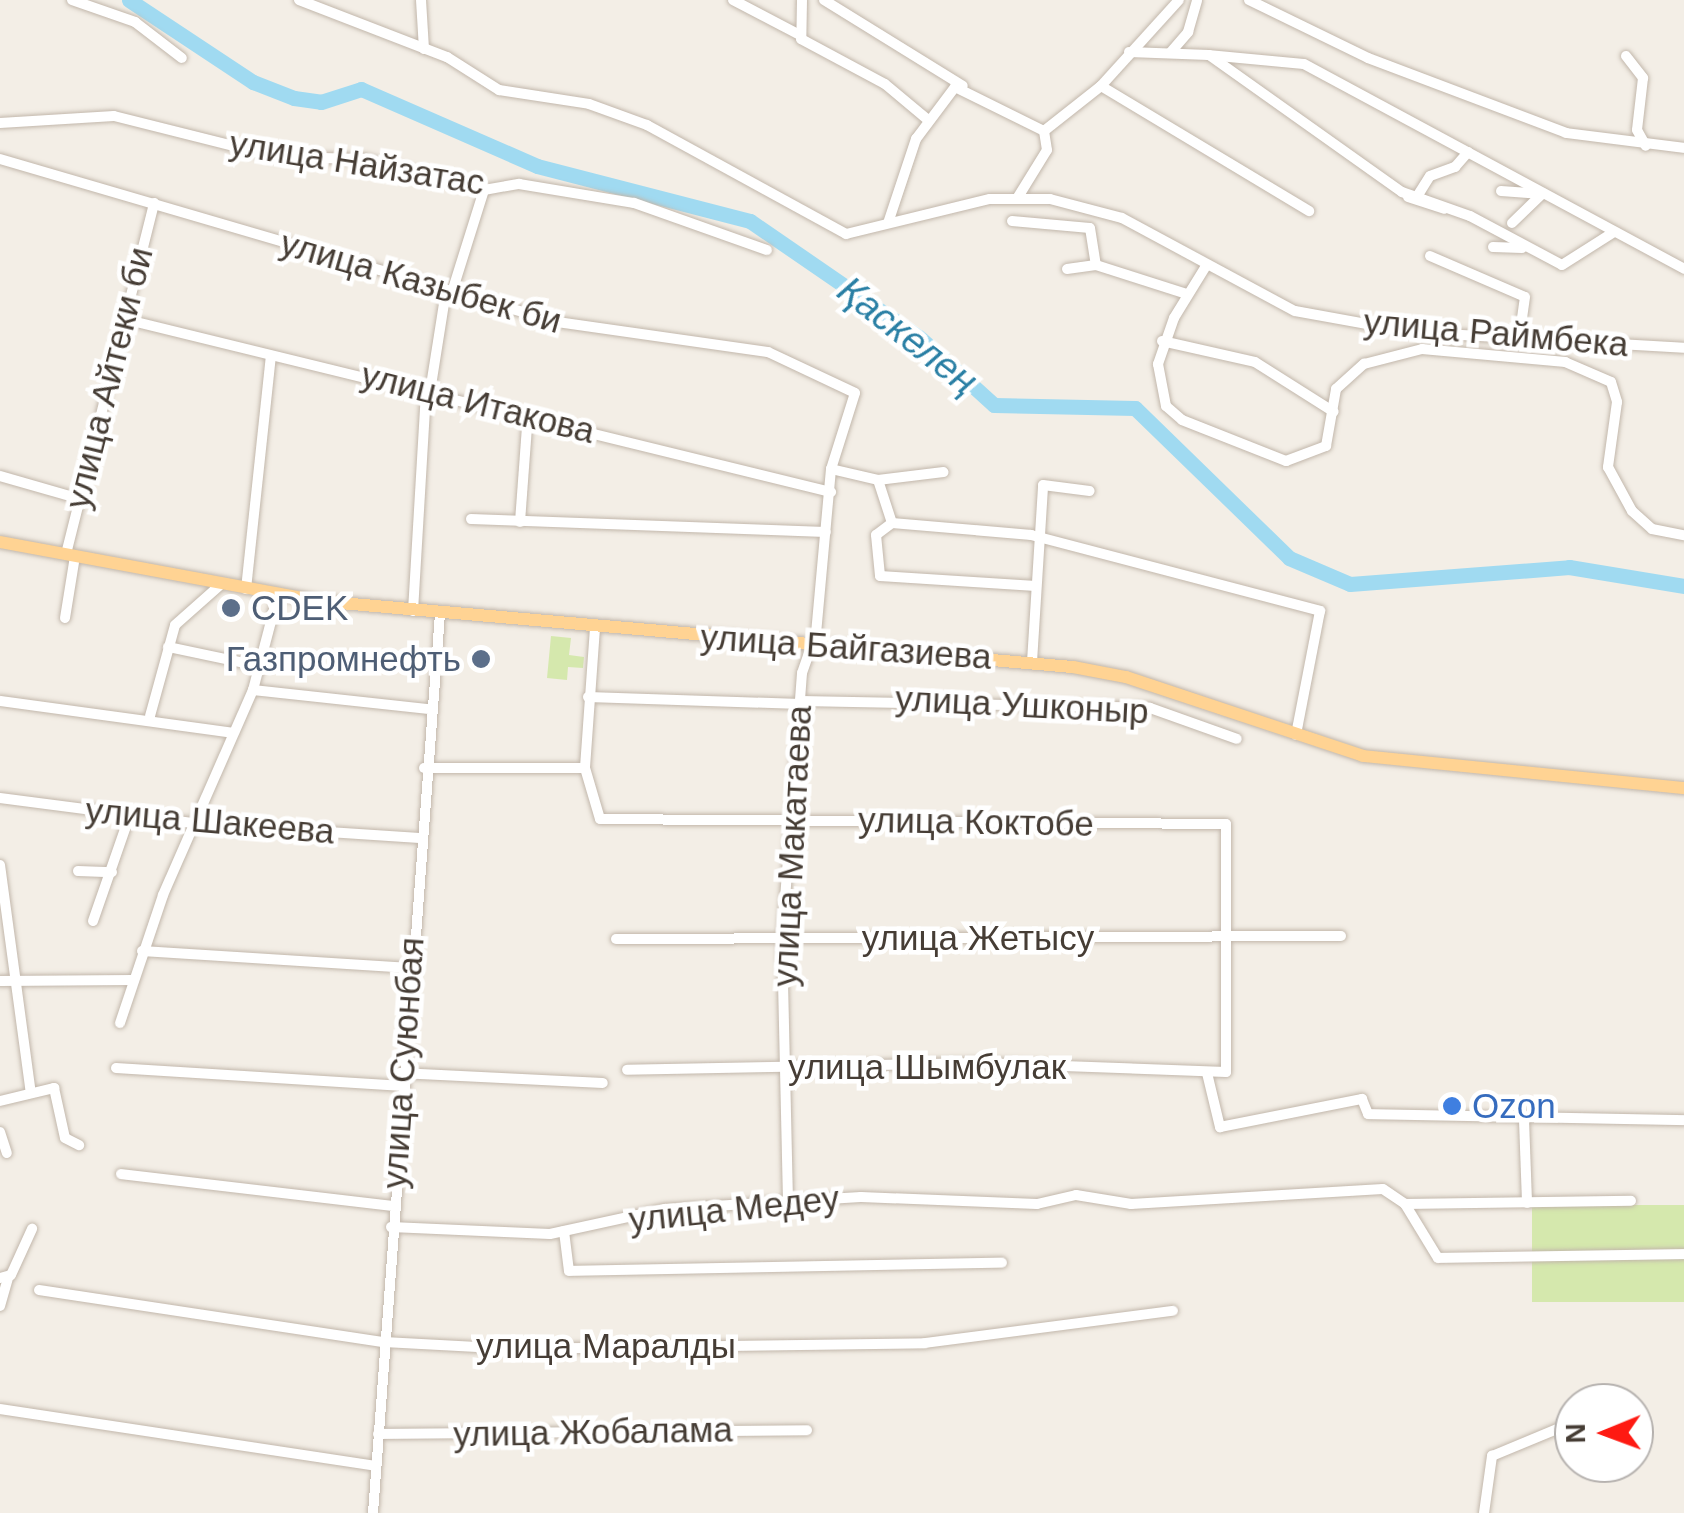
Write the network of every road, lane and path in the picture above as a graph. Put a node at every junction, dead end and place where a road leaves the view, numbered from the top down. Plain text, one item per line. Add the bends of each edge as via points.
1 (72, 0) edge
2 (299, 0) edge
3 (422, 0) edge
4 (734, 0) edge
5 (802, 0) edge
6 (824, 0) edge
7 (1179, 0) edge
8 (1197, 0) edge
9 (1248, 0) edge
10 (798, 34) junction
11 (424, 49) junction
12 (1129, 52) junction
13 (1169, 54) junction
14 (1208, 54) junction
15 (1626, 56) dead end
16 (182, 58) dead end
17 (964, 86) junction
18 (1101, 86) junction
19 (928, 120) junction
20 (0, 124) edge
21 (1044, 131) junction
22 (1646, 147) junction
23 (1684, 148) edge
24 (1468, 152) junction
25 (0, 159) edge
26 (484, 190) junction
27 (1501, 191) dead end
28 (1402, 192) junction
29 (1543, 194) junction
30 (1418, 195) junction
31 (1018, 197) junction
32 (154, 203) junction
33 (1454, 210) junction
34 (1309, 211) dead end
35 (1012, 221) dead end
36 (888, 222) junction
37 (1512, 223) dead end
38 (1614, 232) junction
39 (1493, 247) dead end
40 (1528, 248) junction
41 (767, 250) dead end
42 (1430, 256) dead end
43 (1096, 265) junction
44 (1206, 266) junction
45 (1067, 269) dead end
46 (1684, 270) edge
47 (449, 292) junction
48 (1186, 294) junction
49 (124, 319) junction
50 (1519, 340) junction
51 (1162, 341) junction
52 (1684, 348) edge
53 (271, 356) junction
54 (845, 384) joint
55 (428, 392) junction
56 (1334, 412) junction
57 (528, 414) junction
58 (831, 469) junction
59 (944, 472) dead end
60 (0, 476) edge
61 (878, 480) junction
62 (1090, 491) dead end
63 (832, 492) junction
64 (80, 498) junction
65 (471, 520) dead end
66 (520, 522) junction
67 (892, 523) junction
68 (826, 532) junction
69 (1684, 535) edge
70 (1038, 537) junction
71 (0, 542) edge
72 (71, 555) junction
73 (220, 585) junction
74 (1036, 586) junction
75 (246, 589) junction
76 (278, 595) junction
77 (412, 610) junction
78 (440, 614) junction
79 (65, 618) dead end
80 (595, 628) junction
81 (812, 646) junction
82 (168, 647) junction
83 (1032, 662) junction
84 (259, 666) junction
85 (254, 690) junction
86 (588, 697) junction
87 (0, 700) edge
88 (800, 702) junction
89 (430, 709) junction
90 (150, 716) junction
91 (233, 733) junction
92 (1296, 735) junction
93 (1238, 739) dead end
94 (424, 768) junction
95 (585, 768) junction
96 (1684, 786) edge
97 (0, 798) edge
98 (130, 815) junction
99 (793, 819) junction
100 (192, 823) junction
101 (420, 838) junction
102 (0, 865) edge
103 (78, 871) dead end
104 (112, 872) junction
105 (92, 921) dead end
106 (1341, 936) dead end
107 (782, 938) junction
108 (616, 939) dead end
109 (1227, 940) junction
110 (142, 951) junction
111 (410, 968) junction
112 (132, 980) junction
113 (0, 981) edge
114 (16, 982) junction
115 (120, 1022) dead end
116 (786, 1065) junction
117 (116, 1068) dead end
118 (627, 1070) dead end
119 (400, 1072) junction
120 (1207, 1073) junction
121 (603, 1083) dead end
122 (399, 1086) junction
123 (31, 1093) junction
124 (0, 1101) edge
125 (1524, 1120) junction
126 (1684, 1120) edge
127 (0, 1132) edge
128 (80, 1145) dead end
129 (7, 1153) dead end
130 (121, 1174) dead end
131 (788, 1199) junction
132 (1631, 1200) dead end
133 (1404, 1204) junction
134 (1527, 1204) junction
135 (392, 1206) junction
136 (390, 1227) junction
137 (32, 1229) dead end
138 (564, 1231) junction
139 (1684, 1254) edge
140 (1002, 1263) dead end
141 (4, 1278) edge
142 (39, 1290) dead end
143 (0, 1306) edge
144 (1173, 1311) dead end
145 (384, 1342) junction
146 (0, 1409) edge
147 (808, 1430) dead end
148 (1554, 1430) edge
149 (378, 1434) junction
150 (376, 1466) junction
151 (373, 1513) edge
152 (1484, 1513) edge

1 - 16 street via 135,22
2 - 11 street, улица Раймбека
3 - 11 street
4 - 10 street
5 - 10 street
6 - 17 street
7 - 12 street
8 - 13 street via 1188,32
9 - 22 street via 1368,58 1566,133
10 - 19 street via 885,84
11 - 36 street, улица Раймбека via 499,90 589,104 647,125 846,234
12 - 13 street
12 - 18 street
13 - 14 street
14 - 24 street via 1304,64
14 - 28 street
15 - 22 street via 1643,78 1637,130
17 - 19 street
17 - 21 street
18 - 21 street
18 - 34 street
19 - 36 street via 892,195
20 - 26 street, улица Найзатас via 114,116 277,158 387,162
21 - 31 street via 1047,150
22 - 23 street
24 - 29 street
24 - 30 street via 1424,182
25 - 32 street, улица Казыбек би
26 - 41 street, улица Найзатас via 519,184 644,205
26 - 47 street
27 - 29 street
28 - 30 street
28 - 33 street via 1424,206
29 - 37 street
29 - 38 street
30 - 33 street
31 - 36 street, улица Раймбека
31 - 44 street, улица Раймбека via 1122,218
32 - 47 street, улица Казыбек би
32 - 49 street, улица Айтеки би
33 - 40 street
35 - 43 street via 1090,228
38 - 40 street via 1567,264
38 - 46 street
39 - 40 street
42 - 50 street via 1525,296
43 - 45 street
43 - 48 street
44 - 48 street
44 - 50 street, улица Раймбека via 1295,311 1410,332
47 - 54 street, улица Казыбек би via 627,338 768,352
47 - 55 street
48 - 51 street
49 - 53 street, улица Итакова
49 - 64 street, улица Айтеки би
50 - 52 street, улица Раймбека
51 - 56 street via 1254,362
51 - 56 street via 1166,406 1201,429 1286,460 1326,446
53 - 55 street, улица Итакова
53 - 75 street
54 - 58 street, улица Макатаева via 854,400
55 - 57 street, улица Итакова
55 - 77 street
56 - 69 street via 1336,389 1351,369 1413,350 1592,369 1611,382 1618,402 1608,453 1615,485 1652,529
57 - 63 street, улица Итакова
57 - 66 street
58 - 61 street
58 - 63 street, улица Макатаева
59 - 61 street
60 - 64 street
61 - 67 street
62 - 70 street via 1044,485
63 - 68 street, улица Макатаева
64 - 72 street, улица Айтеки би
65 - 66 street
66 - 68 street
67 - 70 street
67 - 74 street via 876,535 880,576
68 - 81 street, улица Макатаева
70 - 74 street
70 - 92 street via 1320,611
71 - 72 main road, улица Байгазиева
72 - 73 main road, улица Байгазиева
72 - 79 street, улица Айтеки би
73 - 75 main road, улица Байгазиева
73 - 82 street via 174,624
74 - 83 street
75 - 76 main road, улица Байгазиева
76 - 77 main road, улица Байгазиева
76 - 84 street
77 - 78 main road, улица Байгазиева
78 - 80 main road, улица Байгазиева
78 - 89 street, улица Суюнбая
80 - 81 main road, улица Байгазиева
80 - 86 street
81 - 83 main road, улица Байгазиева
81 - 88 street, улица Макатаева
82 - 84 street
82 - 90 street
83 - 92 main road, улица Байгазиева via 1126,677
84 - 85 street
85 - 89 street
85 - 91 street
86 - 88 street, улица Ушконыр
86 - 95 street
87 - 90 street
88 - 93 street, улица Ушконыр via 1136,707
88 - 99 street, улица Макатаева
89 - 94 street, улица Суюнбая
90 - 91 street
91 - 100 street
92 - 96 main road, улица Байгазиева via 1388,761
94 - 95 street
94 - 101 street, улица Суюнбая
95 - 99 street, улица Коктобе via 596,815 606,820
97 - 98 street, улица Шакеева
98 - 100 street, улица Шакеева
98 - 104 street
99 - 107 street, улица Макатаева
99 - 109 street, улица Коктобе via 1226,824
100 - 101 street, улица Шакеева
100 - 110 street
101 - 111 street, улица Суюнбая
102 - 114 street
103 - 104 street
104 - 105 street
106 - 109 street, улица Жетысу
107 - 108 street, улица Жетысу
107 - 109 street, улица Жетысу
107 - 116 street, улица Макатаева
109 - 120 street, улица Шымбулак via 1226,1072
110 - 111 street
110 - 112 street
111 - 119 street, улица Суюнбая
112 - 114 street
112 - 115 street
113 - 114 street
114 - 123 street
116 - 118 street, улица Шымбулак
116 - 120 street, улица Шымбулак
116 - 131 street, улица Макатаева
117 - 122 street
119 - 121 street
119 - 122 street, улица Суюнбая
120 - 125 street via 1213,1124 1362,1099 1368,1114
122 - 135 street, улица Суюнбая
123 - 124 street
123 - 128 street via 54,1088 66,1142
125 - 126 street
125 - 134 street
127 - 129 street
130 - 135 street
131 - 133 street, улица Медеу via 978,1196 1037,1204 1076,1194 1131,1204 1382,1190
131 - 138 street, улица Медеу via 665,1209
132 - 134 street
133 - 134 street
133 - 139 street via 1438,1258
135 - 136 street, улица Суюнбая
136 - 138 street, улица Медеу
136 - 145 street, улица Суюнбая
137 - 141 street
138 - 140 street via 568,1271
141 - 143 street
142 - 145 street, улица Маралды
144 - 145 street, улица Маралды via 925,1343 514,1349
145 - 149 street, улица Суюнбая
146 - 150 street
147 - 149 street, улица Жобалама
148 - 152 street via 1492,1456
149 - 150 street, улица Суюнбая
150 - 151 street, улица Суюнбая

